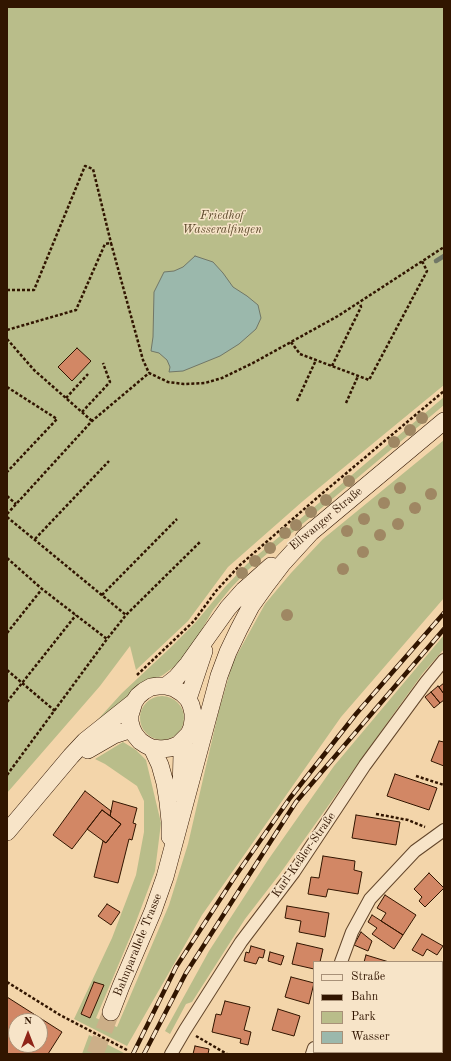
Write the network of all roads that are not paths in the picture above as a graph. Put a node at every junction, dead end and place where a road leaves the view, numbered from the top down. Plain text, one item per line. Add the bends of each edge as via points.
1 (444, 421) edge
2 (313, 530) junction
3 (216, 625) junction
4 (444, 660) edge
5 (166, 686) junction
6 (188, 699) junction
7 (134, 702) junction
8 (132, 729) junction
9 (184, 740) junction
10 (152, 748) junction
11 (53, 777) junction
12 (180, 822) junction
13 (444, 830) edge
14 (7, 832) edge
15 (165, 877) junction
16 (341, 961) edge
17 (111, 1012) tunnel mouth
18 (171, 1054) edge

1 - 2 main road, Ellwanger Straße
2 - 3 main road, Ellwanger Straße via 244,590
2 - 12 main road via 282,564 251,606 228,652 219,676
3 - 5 main road, Ellwanger Straße via 188,664
3 - 6 main road, Ellwanger Straße
4 - 18 street, Karl-Keßler-Straße via 365,765 294,872 241,942
5 - 6 main road via 174,688
5 - 7 main road via 151,687
6 - 9 main road via 193,720 189,734
7 - 8 main road via 130,715
7 - 11 main road via 85,741
8 - 10 main road via 140,741
8 - 11 main road via 114,735 85,751
9 - 10 main road via 170,748
9 - 12 main road
10 - 15 main road via 160,765 169,808 170,840
11 - 14 main road
12 - 15 main road
13 - 16 street via 415,852 370,899 352,932
15 - 17 main road, Bahnparallele Trasse

